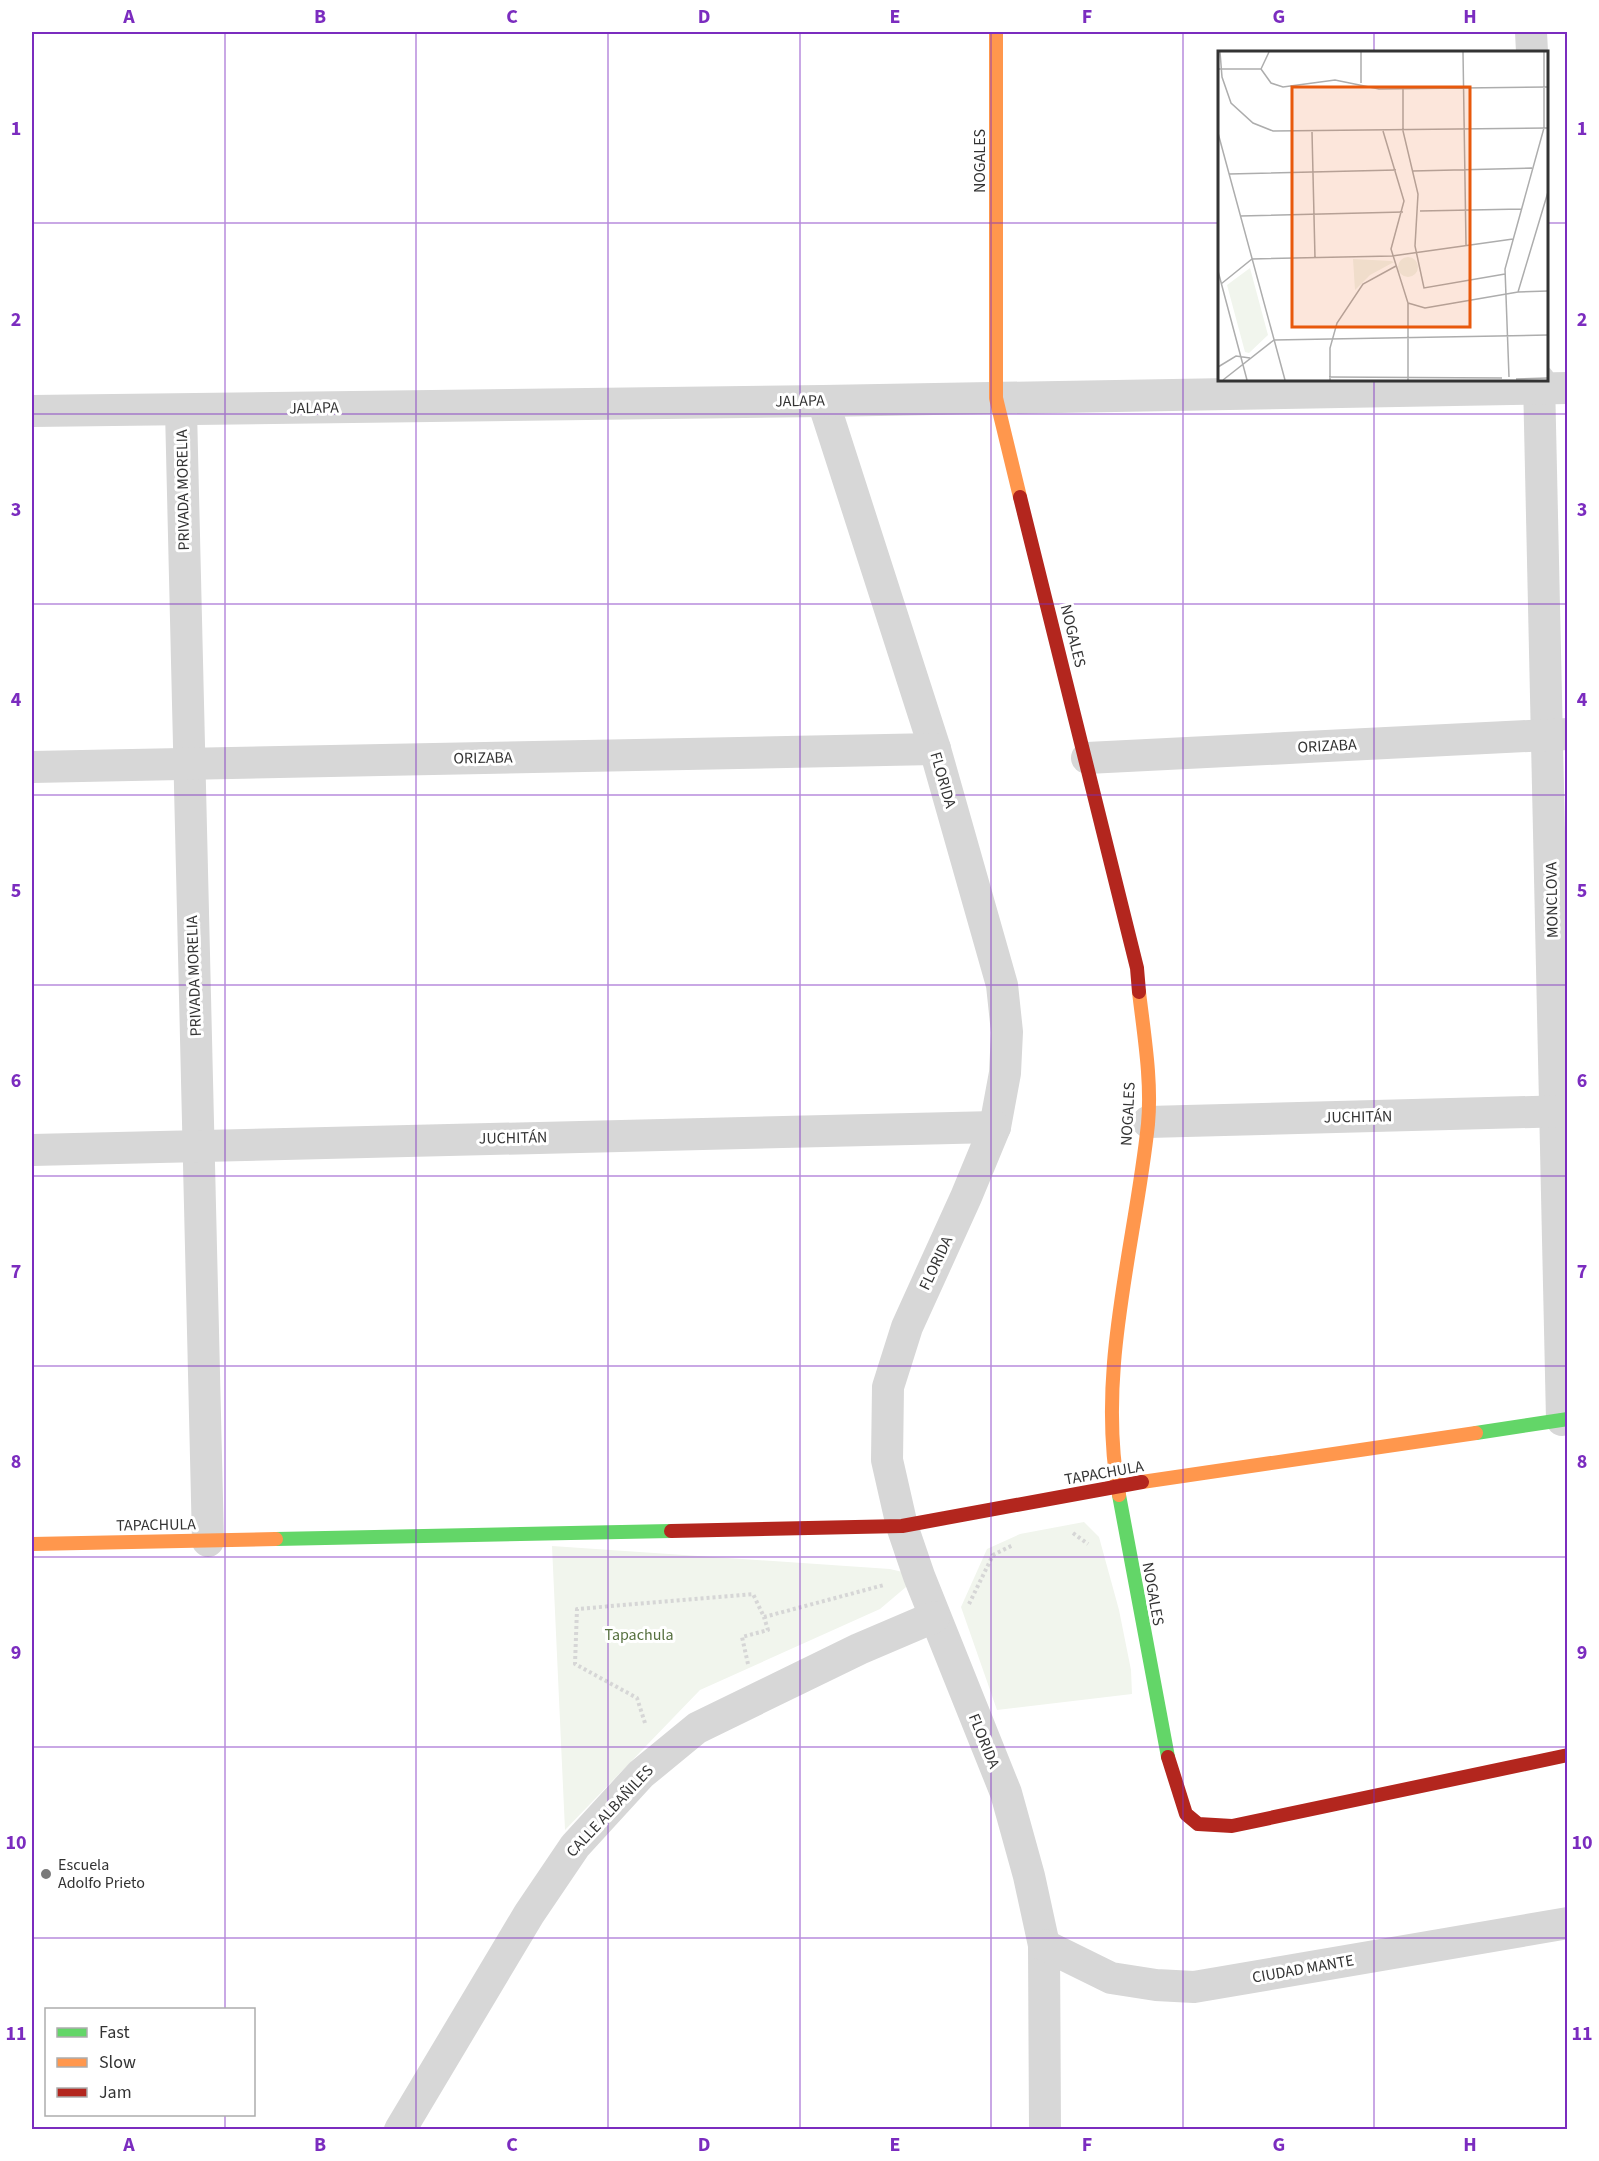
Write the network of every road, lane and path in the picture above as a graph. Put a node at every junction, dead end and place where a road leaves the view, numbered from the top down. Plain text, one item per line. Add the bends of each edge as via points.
1 (996, 32) edge
2 (1531, 32) edge
3 (1532, 51) edge
4 (1549, 385) edge
5 (996, 398) junction
6 (823, 401) junction
7 (181, 410) junction
8 (32, 411) edge
9 (1558, 734) edge
10 (934, 749) junction
11 (1087, 758) junction
12 (189, 763) junction
13 (32, 767) edge
14 (1562, 1112) edge
15 (1148, 1122) junction
16 (995, 1127) junction
17 (199, 1146) junction
18 (32, 1150) edge
19 (1565, 1420) edge
20 (1117, 1486) junction
21 (902, 1526) junction
22 (1063, 1533) dead end
23 (208, 1541) junction
24 (1018, 1542) dead end
25 (32, 1544) edge
26 (1092, 1546) dead end
27 (919, 1576) junction
28 (967, 1608) dead end
29 (764, 1617) junction
30 (934, 1617) junction
31 (749, 1668) dead end
32 (647, 1730) dead end
33 (1568, 1755) edge
34 (1568, 1923) edge
35 (1044, 1945) junction
36 (400, 2130) edge
37 (1045, 2130) edge

1 - 5 street, NOGALES
2 - 3 street
4 - 5 street, JALAPA
4 - 9 street, MONCLOVA
5 - 6 street, JALAPA
5 - 11 street, NOGALES
6 - 7 street, JALAPA
6 - 10 street, FLORIDA
7 - 8 street, JALAPA
7 - 12 street, PRIVADA MORELIA
9 - 11 street, ORIZABA
9 - 14 street, MONCLOVA
10 - 12 street, ORIZABA
10 - 16 street, FLORIDA via 1002,985 1007,1032 1005,1073
11 - 15 street, NOGALES via 1137,968
12 - 13 street, ORIZABA
12 - 17 street, PRIVADA MORELIA
14 - 15 street, JUCHITÁN
14 - 19 street, MONCLOVA
15 - 20 street, NOGALES via 1112,1370 1110,1432
16 - 17 street, JUCHITÁN
16 - 21 street, FLORIDA via 906,1327 888,1387 887,1460
17 - 18 street, JUCHITÁN
17 - 23 street, PRIVADA MORELIA
19 - 20 street, TAPACHULA
20 - 21 street, TAPACHULA
20 - 33 street, NOGALES via 1159,1720 1181,1801 1186,1814 1198,1824 1232,1826
21 - 23 street, TAPACHULA
21 - 27 street, FLORIDA
22 - 26 path via 1073,1533
23 - 25 street, TAPACHULA
24 - 28 path via 993,1556
27 - 29 path
27 - 30 street, FLORIDA
29 - 31 path via 768,1630 742,1637
29 - 32 path via 753,1594 577,1609 575,1664 637,1698
30 - 35 street, FLORIDA via 1006,1794
30 - 36 street, CALLE ALBAÑILES via 697,1728 641,1774 575,1846 548,1885
34 - 35 street, CIUDAD MANTE via 1194,1988 1111,1978
35 - 37 street, FLORIDA

